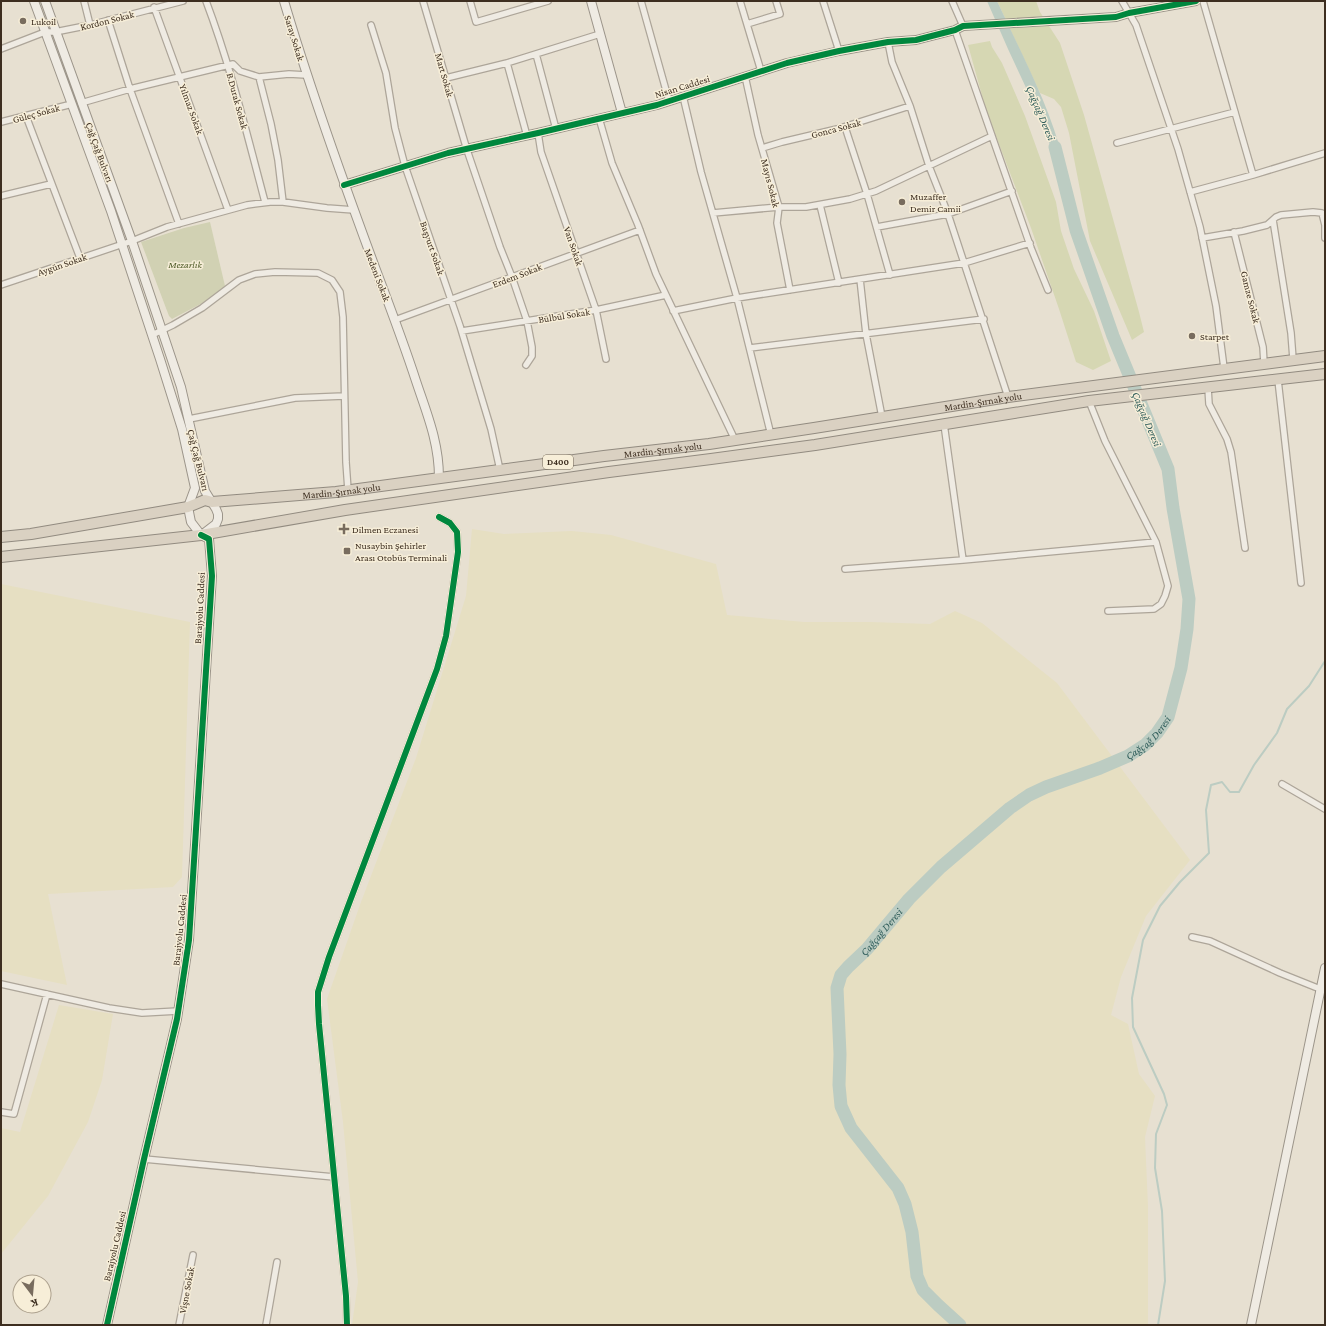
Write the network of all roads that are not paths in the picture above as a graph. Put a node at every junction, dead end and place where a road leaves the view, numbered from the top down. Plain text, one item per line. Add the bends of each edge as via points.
1 (34, 1) edge
2 (45, 1) edge
3 (84, 1) edge
4 (183, 1) edge
5 (206, 1) edge
6 (284, 1) edge
7 (423, 1) edge
8 (470, 1) edge
9 (548, 1) edge
10 (591, 1) edge
11 (641, 1) edge
12 (740, 1) edge
13 (776, 1) edge
14 (823, 1) edge
15 (952, 1) edge
16 (1122, 1) edge
17 (1196, 1) edge
18 (1204, 1) edge
19 (154, 7) junction
20 (1129, 13) junction
21 (108, 20) junction
22 (747, 24) junction
23 (90, 25) junction
24 (371, 25) dead end
25 (959, 28) junction
26 (45, 32) junction
27 (55, 32) junction
28 (600, 34) junction
29 (888, 42) junction
30 (1, 49) edge
31 (839, 51) junction
32 (536, 54) junction
33 (507, 63) junction
34 (228, 65) junction
35 (760, 71) junction
36 (306, 75) junction
37 (180, 76) junction
38 (745, 76) junction
39 (259, 78) junction
40 (446, 78) junction
41 (130, 89) junction
42 (683, 96) junction
43 (669, 101) junction
44 (81, 103) junction
45 (72, 104) junction
46 (910, 106) junction
47 (1234, 112) junction
48 (622, 113) junction
49 (26, 116) junction
50 (599, 118) junction
51 (1, 122) edge
52 (845, 127) junction
53 (1171, 128) junction
54 (556, 129) junction
55 (538, 133) junction
56 (527, 136) junction
57 (992, 136) junction
58 (1116, 143) dead end
59 (762, 148) junction
60 (467, 150) junction
61 (1325, 153) edge
62 (405, 166) junction
63 (929, 166) junction
64 (1253, 175) junction
65 (52, 184) junction
66 (344, 185) junction
67 (1012, 190) junction
68 (1190, 192) junction
69 (867, 194) junction
70 (1, 196) edge
71 (264, 202) junction
72 (283, 202) junction
73 (820, 205) junction
74 (779, 208) junction
75 (228, 210) junction
76 (354, 210) junction
77 (713, 213) junction
78 (948, 214) junction
79 (1273, 220) junction
80 (179, 224) junction
81 (1325, 225) edge
82 (877, 227) junction
83 (640, 230) junction
84 (1234, 232) junction
85 (1202, 238) junction
86 (1325, 238) edge
87 (132, 241) junction
88 (1030, 243) junction
89 (122, 244) junction
90 (576, 252) junction
91 (80, 258) junction
92 (964, 263) junction
93 (890, 275) junction
94 (512, 277) junction
95 (860, 280) junction
96 (840, 282) junction
97 (1, 285) edge
98 (790, 290) junction
99 (1048, 290) dead end
100 (666, 295) junction
101 (737, 298) junction
102 (450, 300) junction
103 (596, 310) junction
104 (673, 311) junction
105 (395, 320) junction
106 (984, 320) junction
107 (527, 321) junction
108 (163, 329) junction
109 (462, 331) junction
110 (866, 334) junction
111 (152, 335) junction
112 (750, 348) junction
113 (1325, 356) edge
114 (606, 359) dead end
115 (1293, 360) junction
116 (1264, 363) junction
117 (526, 365) dead end
118 (1224, 368) junction
119 (1325, 374) edge
120 (1278, 380) junction
121 (1208, 388) junction
122 (344, 396) junction
123 (1008, 397) junction
124 (1089, 401) junction
125 (882, 417) junction
126 (188, 419) junction
127 (944, 424) junction
128 (771, 435) junction
129 (735, 440) junction
130 (500, 470) junction
131 (439, 478) junction
132 (348, 490) junction
133 (212, 502) junction
134 (188, 507) junction
135 (439, 518) dead end
136 (201, 535) junction
137 (1, 537) edge
138 (1156, 542) junction
139 (1246, 548) dead end
140 (1, 557) edge
141 (963, 560) junction
142 (845, 569) dead end
143 (1301, 583) dead end
144 (1108, 611) dead end
145 (1282, 784) dead end
146 (1325, 809) edge
147 (1192, 937) dead end
148 (1325, 968) edge
149 (1, 984) edge
150 (1320, 989) junction
151 (47, 994) junction
152 (178, 1010) junction
153 (1, 1112) edge
154 (144, 1159) junction
155 (334, 1177) junction
156 (193, 1254) dead end
157 (277, 1262) dead end
158 (107, 1325) edge
159 (179, 1325) edge
160 (266, 1325) edge
161 (347, 1325) edge
162 (1251, 1325) edge

1 - 26 street, Çağ Çağ Bulvarı
2 - 27 street, Çağ Çağ Bulvarı
3 - 23 street
4 - 19 street, Kordon Sokak
5 - 34 street, B.Durak Sokak
6 - 36 street, Saray Sokak
7 - 40 street, Mart Sokak
8 - 9 street via 476,22
10 - 28 street
11 - 43 street
12 - 22 street
13 - 22 street via 780,14
14 - 31 street
15 - 25 street
16 - 20 street
17 - 20 street, Nisan Caddesi
18 - 47 street
19 - 21 street, Kordon Sokak
19 - 37 street, Yılmaz Sokak
20 - 25 street, Nisan Caddesi via 1116,17
20 - 53 street via 1136,25
21 - 23 street, Kordon Sokak
21 - 41 street
22 - 35 street
23 - 27 street, Kordon Sokak
24 - 62 street, Başyurt Sokak via 386,73 395,128
25 - 29 street, Nisan Caddesi via 916,40
25 - 57 street
26 - 27 street, Kordon Sokak
26 - 30 street
26 - 45 street, Çağ Çağ Bulvarı
27 - 44 street, Çağ Çağ Bulvarı
28 - 32 street
28 - 48 street
29 - 31 street, Nisan Caddesi
29 - 46 street via 892,62
31 - 35 street, Nisan Caddesi
32 - 33 street
32 - 54 street
33 - 40 street
33 - 56 street
34 - 37 street
34 - 39 street via 233,64 240,71
34 - 71 street, B.Durak Sokak
35 - 38 street, Nisan Caddesi
36 - 39 street via 289,74
36 - 66 street, Medeni Sokak
37 - 41 street
37 - 75 street, Yılmaz Sokak
38 - 42 street, Nisan Caddesi
38 - 59 street, Mayıs Sokak
39 - 72 street via 278,160
40 - 60 street, Mart Sokak
41 - 44 street
41 - 80 street
42 - 43 street, Nisan Caddesi
42 - 77 street
43 - 48 street, Nisan Caddesi
44 - 87 street, Çağ Çağ Bulvarı
45 - 49 street, Güleç Sokak
45 - 89 street, Çağ Çağ Bulvarı
46 - 52 street, Gonca Sokak
46 - 63 street
47 - 53 street
47 - 64 street
48 - 50 street, Nisan Caddesi
49 - 51 street, Güleç Sokak
49 - 65 street
50 - 54 street, Nisan Caddesi
50 - 83 street via 612,164
52 - 59 street, Gonca Sokak
52 - 69 street
53 - 58 street
53 - 68 street
54 - 55 street, Nisan Caddesi
55 - 56 street, Nisan Caddesi
55 - 90 street, Van Sokak
56 - 60 street, Nisan Caddesi
57 - 63 street
57 - 67 street
59 - 74 street, Mayıs Sokak
60 - 62 street, Nisan Caddesi
60 - 94 street, Mart Sokak
61 - 64 street
62 - 66 street, Nisan Caddesi
62 - 102 street, Başyurt Sokak
63 - 69 street
63 - 78 street
64 - 68 street
65 - 70 street
65 - 91 street
66 - 76 street, Medeni Sokak
67 - 78 street
67 - 88 street
68 - 85 street
69 - 73 street
69 - 82 street
71 - 72 street, Aygün Sokak
71 - 75 street, Aygün Sokak
72 - 76 street, Aygün Sokak
73 - 74 street
73 - 96 street
74 - 77 street
74 - 98 street, Mayıs Sokak via 777,223
75 - 80 street, Aygün Sokak
76 - 105 street, Medeni Sokak
77 - 101 street
78 - 82 street
78 - 92 street
79 - 81 street via 1281,215 1313,212 1322,213
79 - 84 street via 1266,225
79 - 115 street
80 - 87 street, Aygün Sokak
81 - 86 street
82 - 93 street
83 - 90 street, Erdem Sokak
83 - 100 street
84 - 85 street
84 - 116 street, Gamze Sokak via 1263,347
85 - 118 street via 1216,306
87 - 89 street, Aygün Sokak
87 - 108 street, Çağ Çağ Bulvarı
88 - 92 street
88 - 99 street
89 - 91 street, Aygün Sokak
89 - 111 street, Çağ Çağ Bulvarı
90 - 94 street, Erdem Sokak
90 - 103 street, Van Sokak
91 - 97 street, Aygün Sokak
92 - 93 street
92 - 106 street
93 - 95 street
94 - 102 street, Erdem Sokak
94 - 107 street, Mart Sokak
95 - 96 street
95 - 110 street
96 - 98 street
98 - 101 street
100 - 103 street, Bülbül Sokak
100 - 104 street
101 - 104 street
101 - 112 street
102 - 105 street, Erdem Sokak
102 - 109 street, Başyurt Sokak
103 - 107 street, Bülbül Sokak
103 - 114 street, Van Sokak
104 - 129 street
105 - 131 street, Medeni Sokak via 434,433 439,458
106 - 110 street
106 - 123 street
107 - 109 street, Bülbül Sokak
107 - 117 street, Mart Sokak via 532,356
108 - 111 street
108 - 122 street via 202,308 239,280 255,274 318,273 332,280 340,292 343,317
108 - 126 street, Çağ Çağ Bulvarı
109 - 130 street, Başyurt Sokak via 491,429
110 - 112 street
110 - 125 street
111 - 134 street, Çağ Çağ Bulvarı via 182,429 195,488
112 - 128 street
113 - 115 highway, Mardin-Şırnak yolu
115 - 116 highway, Mardin-Şırnak yolu
116 - 118 highway, Mardin-Şırnak yolu
118 - 123 highway, Mardin-Şırnak yolu / D400
119 - 120 highway, Mardin-Şırnak yolu
120 - 121 highway, Mardin-Şırnak yolu
120 - 143 street
121 - 124 highway, Mardin-Şırnak yolu
121 - 139 street via 1209,404 1231,452
122 - 126 street via 295,398
122 - 132 street
123 - 125 highway, Mardin-Şırnak yolu / D400
124 - 127 highway, Mardin-Şırnak yolu
124 - 138 street via 1105,441
125 - 128 highway, Mardin-Şırnak yolu / D400
126 - 133 street, Çağ Çağ Bulvarı via 205,491
127 - 136 highway, Mardin-Şırnak yolu via 345,510
127 - 141 street
128 - 129 highway, Mardin-Şırnak yolu / D400
129 - 130 highway, Mardin-Şırnak yolu / D400
130 - 131 highway, Mardin-Şırnak yolu / D400
131 - 132 highway, Mardin-Şırnak yolu / D400
132 - 133 highway, Mardin-Şırnak yolu / D400
133 - 134 highway, Mardin-Şırnak yolu / D400 via 205,500
133 - 136 street, Çağ Çağ Bulvarı via 218,519 216,524
134 - 136 street via 191,522
134 - 137 highway, Mardin-Şırnak yolu / D400
135 - 155 street via 450,524 457,532 458,552 446,636 432,682 318,992
136 - 140 highway, Mardin-Şırnak yolu
136 - 152 street, Barajyolu Caddesi via 209,539 212,576 189,940
138 - 141 street
138 - 144 street via 1168,586 1161,604 1154,609
141 - 142 street
145 - 146 street
147 - 150 street via 1210,941
148 - 150 street
149 - 151 street
150 - 162 street
151 - 152 street via 142,1013
151 - 153 street via 14,1114
152 - 154 street, Barajyolu Caddesi
154 - 155 street
154 - 158 street, Barajyolu Caddesi
155 - 161 street
156 - 159 street, Vişne Sokak
157 - 160 street

